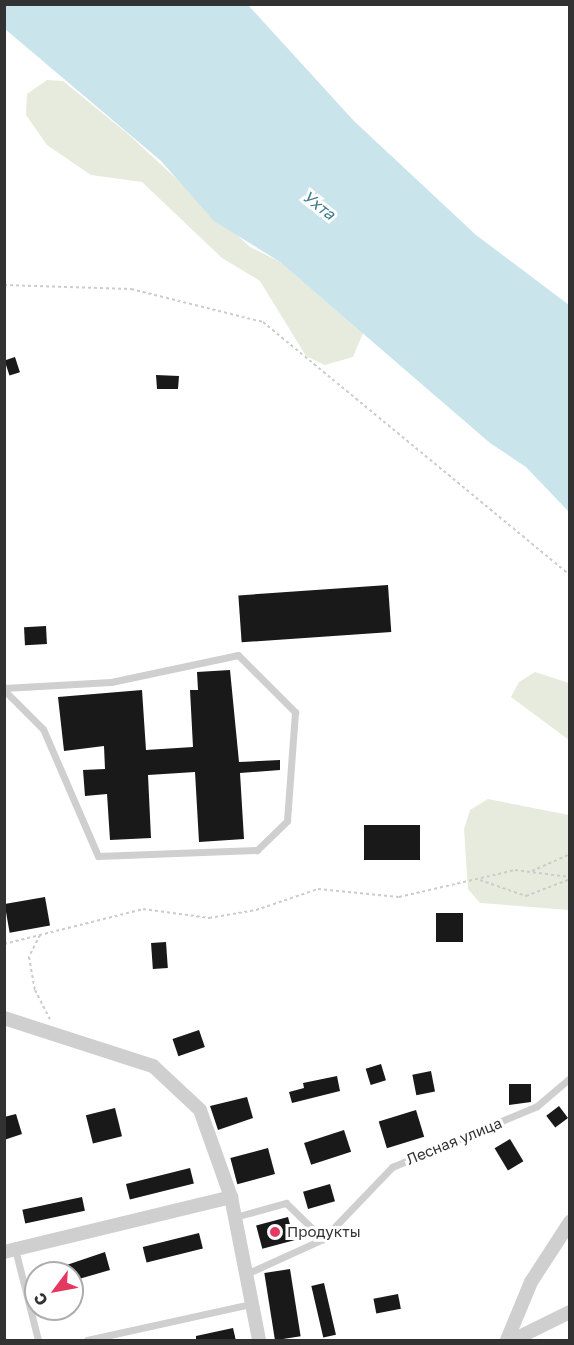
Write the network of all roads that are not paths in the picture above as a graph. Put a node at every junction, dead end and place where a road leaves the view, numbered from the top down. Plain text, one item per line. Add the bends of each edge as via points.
1 (4, 689) edge
2 (4, 1018) edge
3 (570, 1078) edge
4 (231, 1197) junction
5 (235, 1217) junction
6 (570, 1222) edge
7 (323, 1239) junction
8 (10, 1251) edge
9 (246, 1274) junction
10 (251, 1304) junction
11 (570, 1312) edge
12 (38, 1341) edge
13 (87, 1341) edge
14 (258, 1341) edge
15 (507, 1341) edge
16 (513, 1341) edge

1 - 1 lane via 111,682 238,655 295,712 287,822 257,850 98,856 43,729
2 - 4 street via 153,1066 200,1110
3 - 7 lane, Лесная улица via 537,1106 392,1167
4 - 5 street
4 - 8 street
5 - 7 lane via 286,1203
5 - 9 street
6 - 15 street via 531,1282
7 - 9 lane, Лесная улица
8 - 12 lane
9 - 10 street
10 - 13 lane
10 - 14 street
11 - 16 street

